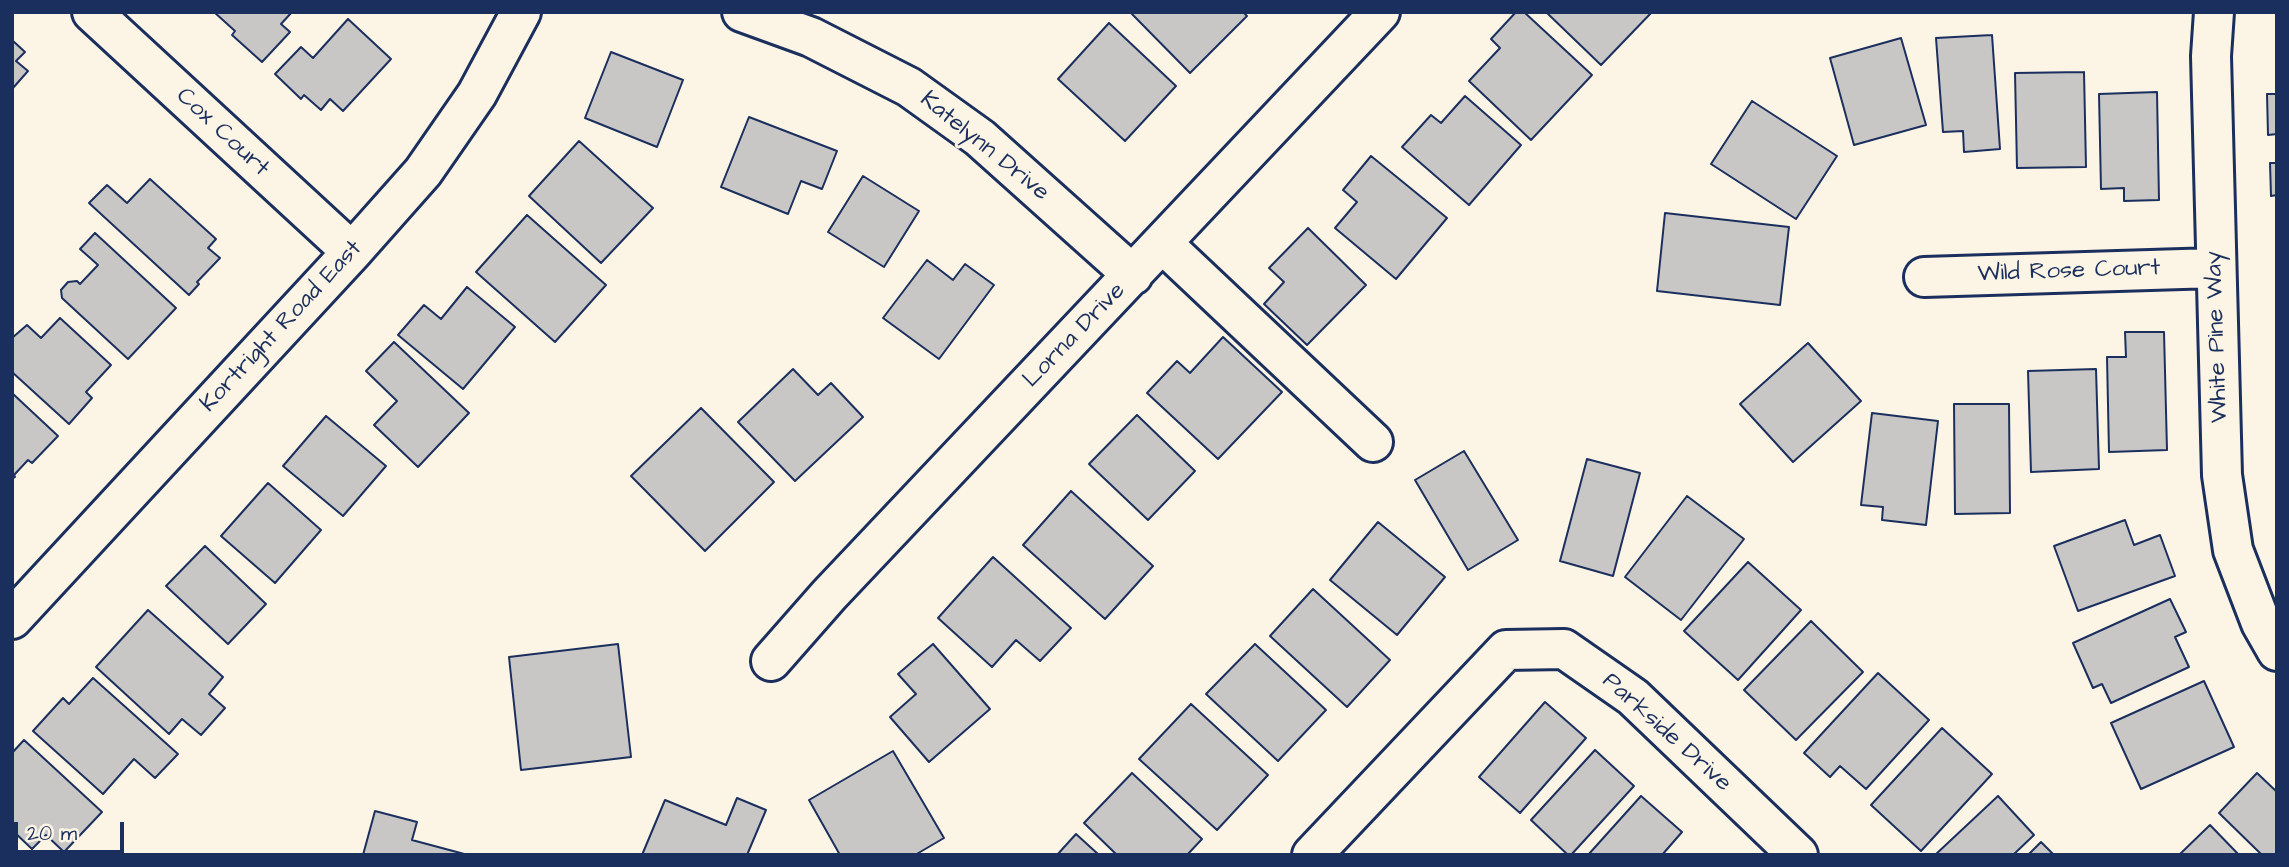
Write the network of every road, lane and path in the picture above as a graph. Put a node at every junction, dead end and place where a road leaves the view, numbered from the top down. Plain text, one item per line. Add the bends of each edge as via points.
1 (92, 12) edge
2 (521, 12) edge
3 (742, 12) edge
4 (1380, 12) edge
5 (2214, 12) edge
6 (1162, 243) junction
7 (352, 252) junction
8 (2215, 268) junction
9 (1133, 275) junction
10 (1924, 277) dead end
11 (1373, 442) dead end
12 (12, 619) edge
13 (2277, 651) edge
14 (771, 661) dead end
15 (1312, 855) edge
16 (1798, 855) edge

1 - 7 street, Cox Court
2 - 7 street, Kortright Road East via 477,94 423,172
3 - 9 street, Katelynn Drive via 811,37 909,87 980,138
4 - 6 street, Lorna Drive
5 - 8 street, White Pine Way
6 - 9 street, Lorna Drive
6 - 11 street
7 - 12 street, Kortright Road East
8 - 10 street, Wild Rose Court
8 - 13 street, White Pine Way via 2222,475 2233,550
9 - 14 street, Lorna Drive
15 - 16 street, Parkside Drive via 1506,650 1564,649 1633,697

